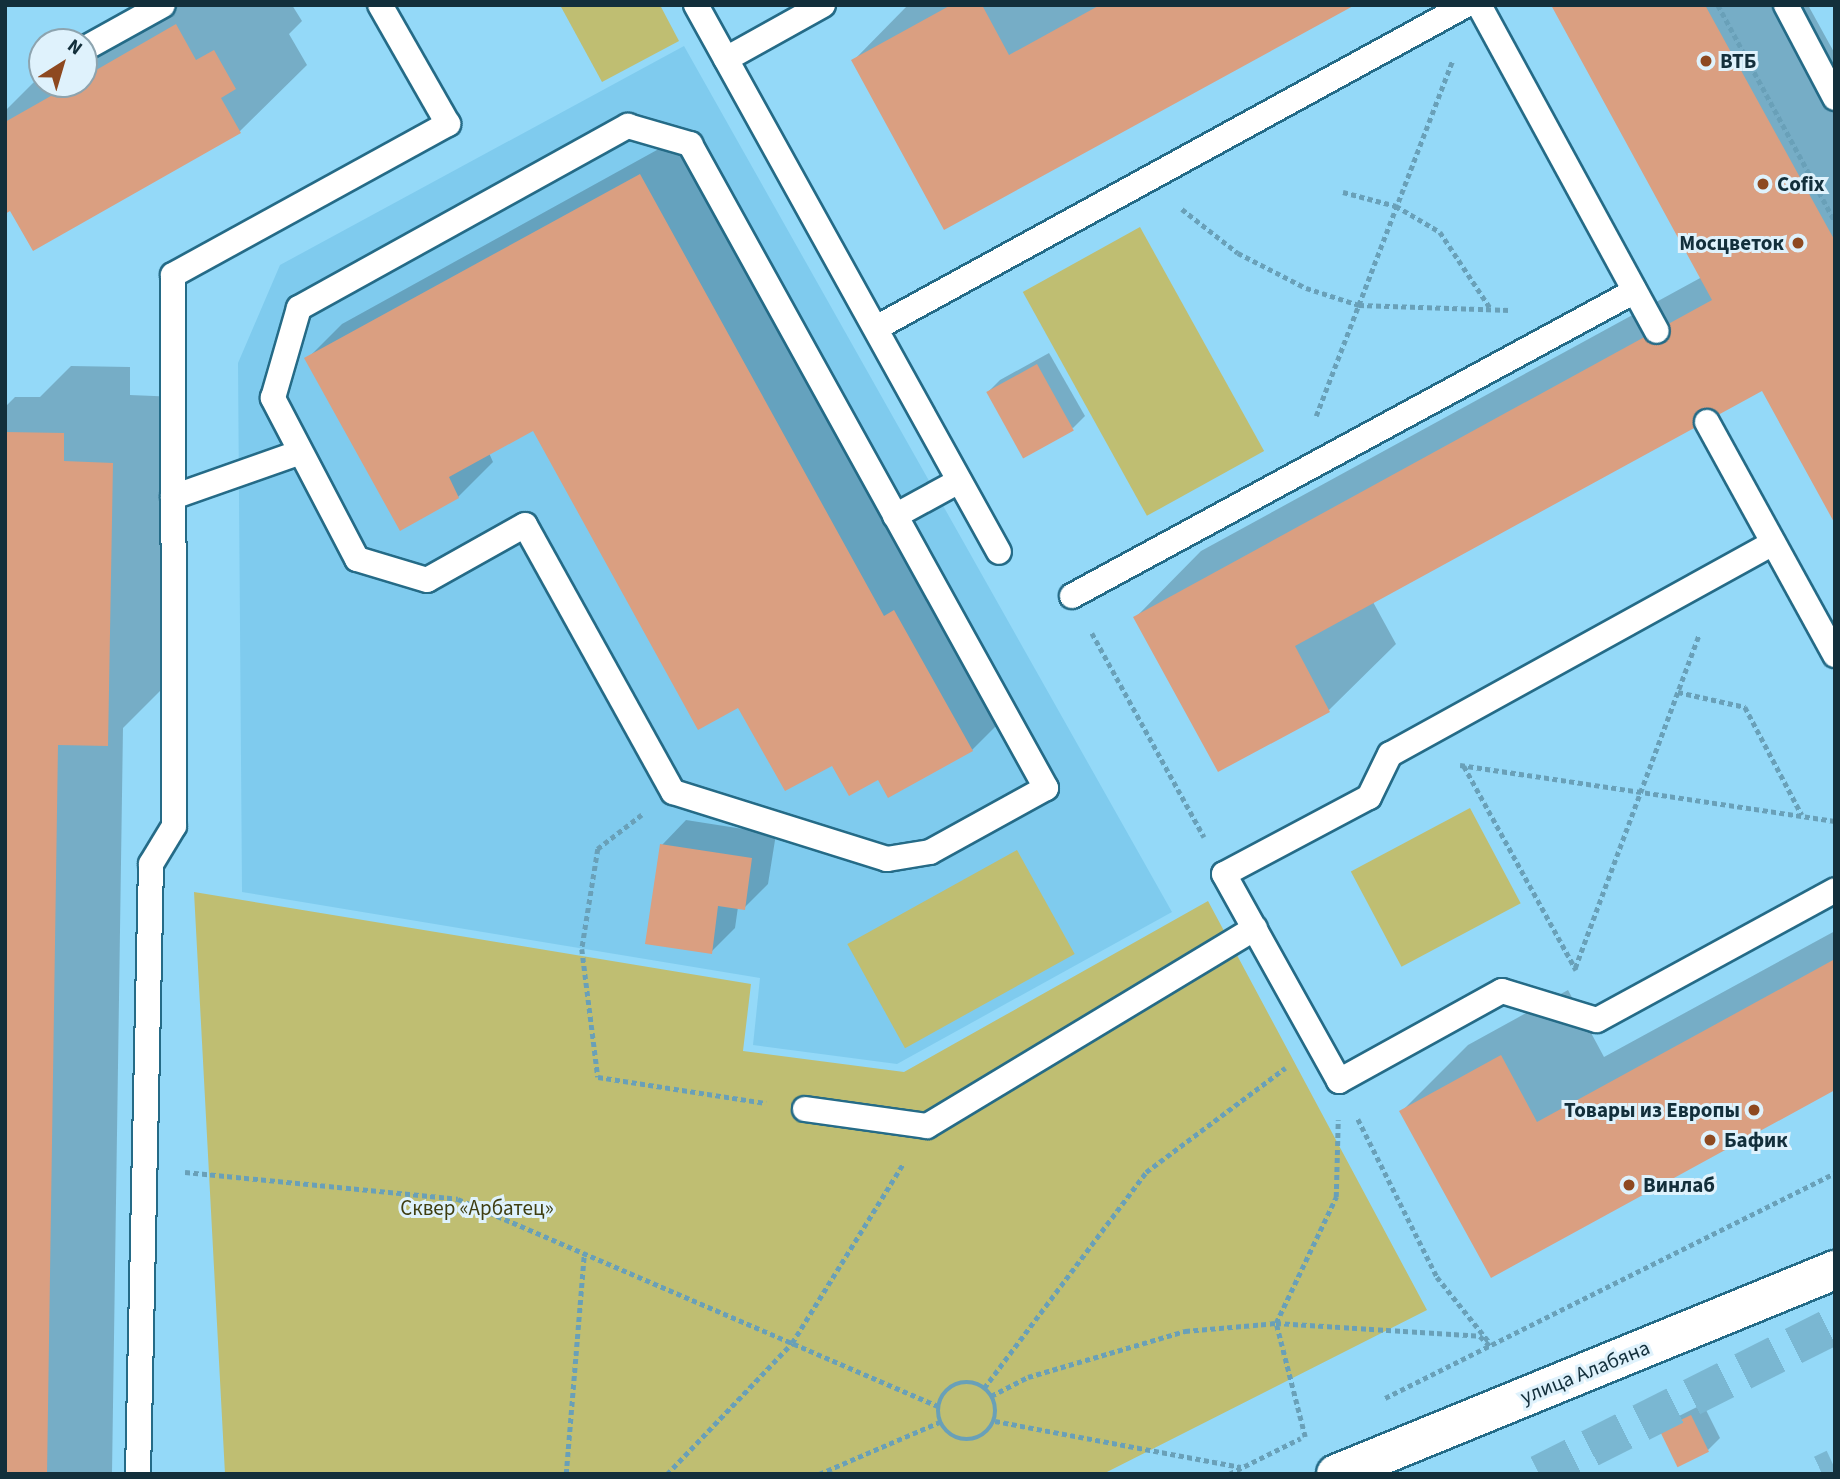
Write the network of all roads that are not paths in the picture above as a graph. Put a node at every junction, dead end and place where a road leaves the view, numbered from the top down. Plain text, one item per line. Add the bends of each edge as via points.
1 (163, 5) edge
2 (380, 5) edge
3 (696, 5) edge
4 (823, 5) edge
5 (1466, 5) edge
6 (1479, 5) edge
7 (1786, 5) edge
8 (98, 41) edge
9 (726, 59) junction
10 (1835, 98) edge
11 (1635, 291) junction
12 (876, 328) junction
13 (1657, 331) dead end
14 (1707, 422) dead end
15 (298, 453) junction
16 (959, 481) junction
17 (173, 497) junction
18 (895, 516) junction
19 (1773, 543) junction
20 (999, 552) dead end
21 (1072, 596) road end
22 (1835, 654) edge
23 (1835, 891) edge
24 (1255, 928) junction
25 (805, 1109) road end
26 (1835, 1270) edge
27 (138, 1474) edge
28 (1336, 1474) edge

1 - 8 lane
2 - 17 lane via 447,124 173,275
3 - 9 lane
4 - 9 lane
5 - 12 lane
6 - 11 lane
7 - 10 lane
9 - 12 lane
11 - 13 lane
11 - 21 lane
12 - 16 lane
14 - 19 lane
15 - 17 lane
15 - 18 lane via 273,398 299,308 628,126 690,144
15 - 18 lane via 357,559 427,580 525,525 673,792 887,859 930,852 1046,788
16 - 18 lane
16 - 20 lane
17 - 27 lane via 174,827 151,864
19 - 22 lane
19 - 24 lane via 1390,754 1369,797 1224,874
23 - 24 lane via 1597,1020 1502,991 1339,1081
24 - 25 lane via 927,1126
26 - 28 main road, улица Алабяна

